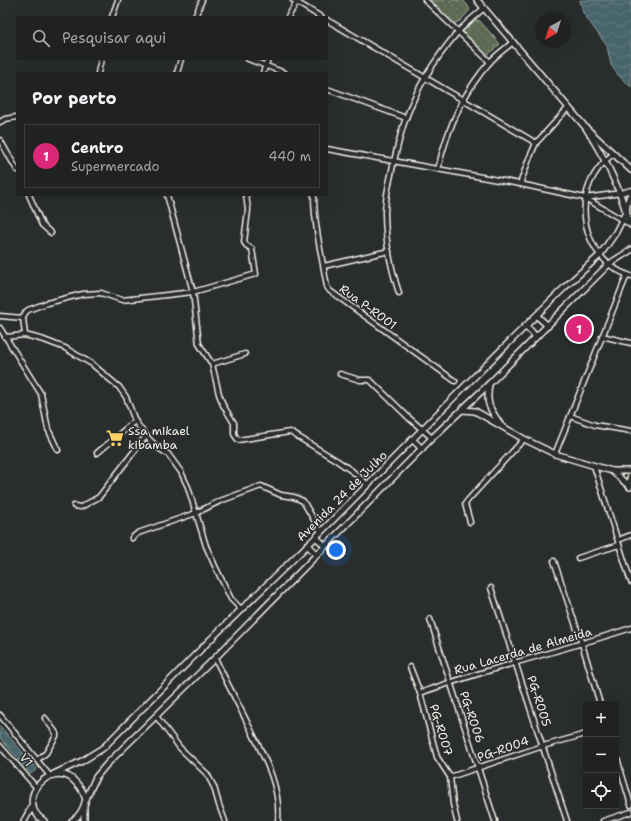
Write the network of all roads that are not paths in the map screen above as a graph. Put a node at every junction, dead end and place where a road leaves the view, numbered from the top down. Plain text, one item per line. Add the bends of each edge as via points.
1 (118, 0) edge
2 (202, 0) edge
3 (425, 0) edge
4 (477, 0) edge
5 (296, 1) edge
6 (484, 8) junction
7 (112, 16) edge
8 (195, 16) edge
9 (288, 16) edge
10 (319, 16) edge
11 (328, 21) edge
12 (458, 32) junction
13 (513, 42) junction
14 (101, 60) edge
15 (181, 60) edge
16 (251, 60) edge
17 (268, 60) edge
18 (490, 62) junction
19 (266, 66) junction
20 (98, 72) edge
21 (177, 72) edge
22 (263, 72) edge
23 (282, 72) edge
24 (424, 79) junction
25 (328, 89) edge
26 (462, 100) junction
27 (568, 108) junction
28 (16, 117) edge
29 (406, 118) junction
30 (0, 122) edge
31 (586, 128) junction
32 (0, 140) edge
33 (536, 143) junction
34 (328, 149) edge
35 (613, 154) junction
36 (605, 160) junction
37 (394, 162) junction
38 (16, 168) edge
39 (438, 170) junction
40 (631, 170) edge
41 (520, 184) junction
42 (631, 190) edge
43 (621, 193) junction
44 (631, 194) edge
45 (30, 196) edge
46 (168, 196) edge
47 (246, 196) edge
48 (314, 196) edge
49 (585, 198) junction
50 (626, 212) junction
51 (622, 220) junction
52 (631, 225) edge
53 (51, 233) dead end
54 (631, 250) edge
55 (389, 251) junction
56 (600, 255) junction
57 (609, 264) junction
58 (324, 266) junction
59 (629, 276) edge
60 (193, 292) junction
61 (399, 294) dead end
62 (0, 316) edge
63 (537, 316) junction
64 (23, 318) junction
65 (548, 326) junction
66 (525, 327) junction
67 (0, 328) edge
68 (25, 335) junction
69 (602, 336) junction
70 (5, 337) junction
71 (536, 337) junction
72 (631, 343) edge
73 (245, 354) dead end
74 (212, 364) junction
75 (340, 374) dead end
76 (455, 381) dead end
77 (489, 384) junction
78 (462, 410) junction
79 (570, 416) junction
80 (135, 421) junction
81 (500, 425) junction
82 (423, 430) junction
83 (631, 431) edge
84 (146, 436) junction
85 (432, 438) junction
86 (524, 439) junction
87 (413, 440) junction
88 (422, 449) junction
89 (58, 450) dead end
90 (97, 453) dead end
91 (555, 454) junction
92 (594, 466) junction
93 (612, 471) junction
94 (631, 471) edge
95 (631, 475) edge
96 (367, 484) junction
97 (630, 487) edge
98 (74, 506) dead end
99 (196, 513) junction
100 (470, 522) dead end
101 (321, 532) junction
102 (631, 535) edge
103 (316, 537) junction
104 (132, 538) dead end
105 (618, 540) junction
106 (307, 545) junction
107 (619, 545) junction
108 (325, 546) junction
109 (316, 554) junction
110 (578, 558) dead end
111 (554, 561) dead end
112 (631, 582) edge
113 (491, 588) dead end
114 (241, 609) junction
115 (430, 619) dead end
116 (631, 628) edge
117 (582, 644) junction
118 (215, 658) junction
119 (516, 663) junction
120 (410, 667) dead end
121 (450, 682) junction
122 (420, 693) junction
123 (599, 701) edge
124 (0, 715) edge
125 (156, 716) junction
126 (45, 718) dead end
127 (583, 735) edge
128 (0, 746) edge
129 (543, 746) junction
130 (37, 760) junction
131 (619, 765) edge
132 (478, 768) junction
133 (52, 775) junction
134 (450, 777) junction
135 (36, 787) junction
136 (86, 799) junction
137 (33, 805) junction
138 (631, 805) edge
139 (84, 806) junction
140 (631, 812) edge
141 (24, 821) edge
142 (44, 821) edge
143 (72, 821) edge
144 (84, 821) edge
145 (225, 821) edge
146 (278, 821) edge
147 (457, 821) edge
148 (495, 821) edge
149 (566, 821) edge
150 (603, 821) edge

1 - 7 street
2 - 8 street
3 - 12 street
4 - 6 street
5 - 9 street
5 - 10 street
6 - 12 street
6 - 13 street
11 - 24 street
12 - 18 street
12 - 24 street
13 - 18 street
13 - 27 street
14 - 20 street
15 - 21 street
16 - 19 street
17 - 19 street
18 - 26 street
19 - 22 street
19 - 23 street
24 - 26 street
24 - 29 street
25 - 29 street
26 - 33 street
26 - 39 street via 448,134
27 - 31 street
27 - 33 street
28 - 30 street
29 - 37 street
31 - 35 street
31 - 36 street
32 - 38 street
33 - 41 street
34 - 37 street
35 - 36 street
35 - 40 street
36 - 43 street
36 - 49 street via 593,176
37 - 39 street
37 - 55 street via 386,202
39 - 41 street
41 - 49 street
42 - 43 street
43 - 49 street
43 - 50 street
44 - 50 street, Avenida 24 de Julho
45 - 53 street via 42,225
46 - 60 street
47 - 60 street via 248,210 244,242 252,249 256,274
48 - 58 street, Rua P-R001 via 316,225
49 - 51 street
49 - 56 street via 587,232
50 - 51 street, Avenida 24 de Julho
50 - 52 street
51 - 52 street
51 - 56 street, Avenida 24 de Julho
54 - 57 street, Avenida 24 de Julho
55 - 58 street
55 - 61 street via 392,274
56 - 57 street
56 - 63 street, Avenida 24 de Julho
57 - 59 street
57 - 65 street, Avenida 24 de Julho
58 - 76 street, Rua P-R001 via 330,291
59 - 69 street
60 - 64 street via 122,300 101,293 83,294 28,310
60 - 74 street via 199,344
62 - 64 street
63 - 65 street
63 - 66 street, Avenida 24 de Julho
64 - 68 street
65 - 71 street, Avenida 24 de Julho
66 - 71 street
66 - 82 street, Avenida 24 de Julho
67 - 70 street
68 - 70 street
68 - 80 street via 65,348 101,371 126,397
69 - 72 street
69 - 79 street
70 - 89 street via 41,394 48,429
71 - 77 street, Avenida 24 de Julho
73 - 74 street
74 - 96 street via 219,394 234,423 234,434 238,440 290,432 336,460
75 - 82 street via 370,380
77 - 78 street, Avenida 24 de Julho
77 - 81 street via 488,406
78 - 81 street via 475,411
78 - 85 street, Avenida 24 de Julho
79 - 83 street via 595,425
79 - 91 street
80 - 84 street
80 - 90 street
81 - 86 street
82 - 85 street
82 - 87 street, Avenida 24 de Julho
84 - 98 street via 99,497 81,507
84 - 99 street via 176,463 188,487
85 - 88 street, Avenida 24 de Julho
86 - 91 street
86 - 100 street via 465,504
87 - 88 street
87 - 96 street, Avenida 24 de Julho
88 - 108 street, Avenida 24 de Julho
91 - 92 street
92 - 93 street
92 - 105 street
93 - 94 street
93 - 97 street
95 - 97 street
96 - 101 street, Avenida 24 de Julho
99 - 101 street via 261,486 303,501
99 - 104 street via 138,533
99 - 114 street via 206,546 220,577 231,599
101 - 103 street, Avenida 24 de Julho
102 - 105 street
103 - 106 street, Avenida 24 de Julho
103 - 108 street
105 - 107 street
106 - 109 street
106 - 114 street, Avenida 24 de Julho
107 - 110 street
107 - 112 street
108 - 109 street, Avenida 24 de Julho
109 - 118 street, Avenida 24 de Julho
111 - 117 street
113 - 119 street, PG-R005
114 - 133 street, Avenida 24 de Julho via 103,748
115 - 121 street, PG-R006
116 - 117 street, Rua Lacerda de Almeida
117 - 119 street, Rua Lacerda de Almeida
117 - 123 street
118 - 125 street, Avenida 24 de Julho
118 - 146 street via 269,768 280,807
119 - 121 street, Rua Lacerda de Almeida
119 - 129 street, PG-R005
120 - 122 street, PG-R007
121 - 122 street, Rua Lacerda de Almeida
121 - 132 street, PG-R006
122 - 134 street, PG-R007 via 437,757
124 - 130 street
125 - 136 street, Avenida 24 de Julho via 99,773
125 - 145 street via 180,748 207,774
126 - 130 street via 56,736 46,753
127 - 129 street, PG-R004
128 - 135 street, V1
129 - 132 street, PG-R004
129 - 149 street, PG-R005
130 - 133 street
131 - 138 street
132 - 134 street, PG-R004
132 - 148 street, PG-R006
133 - 135 street, Avenida 24 de Julho
133 - 136 street via 67,776 73,780
134 - 147 street, PG-R007
135 - 137 street
136 - 139 street, Avenida 24 de Julho
137 - 141 street
137 - 142 street via 36,813
139 - 143 street
139 - 144 street
140 - 150 street

